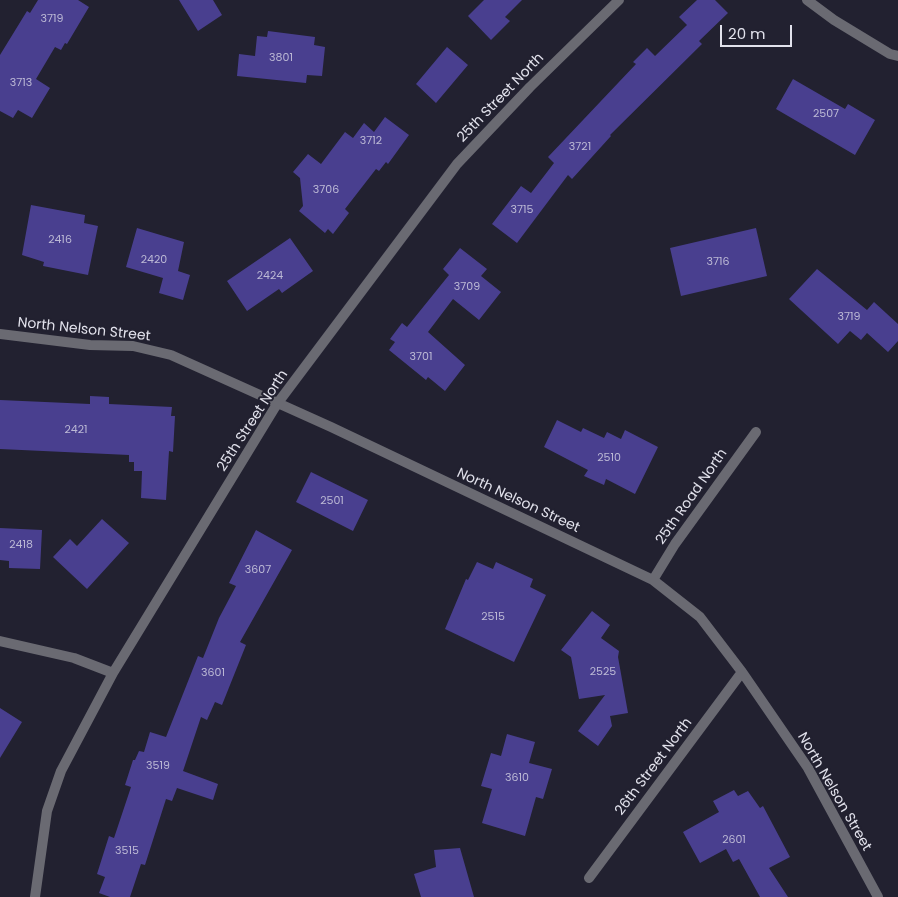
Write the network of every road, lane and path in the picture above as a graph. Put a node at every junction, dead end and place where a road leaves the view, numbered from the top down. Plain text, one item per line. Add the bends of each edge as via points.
1 (619, 0) edge
2 (808, 0) edge
3 (898, 56) edge
4 (0, 334) edge
5 (277, 404) junction
6 (756, 432) dead end
7 (653, 580) junction
8 (0, 641) edge
9 (742, 672) junction
10 (113, 673) junction
11 (589, 878) dead end
12 (35, 897) edge
13 (878, 897) edge

1 - 5 street, 25th Street North via 530,86 457,164
2 - 3 street via 834,20
4 - 5 street, North Nelson Street via 90,345 133,346 171,355
5 - 7 street, North Nelson Street
5 - 10 street, 25th Street North
6 - 7 street, 25th Road North via 675,544
7 - 9 street, North Nelson Street via 700,617
8 - 10 street via 74,658
9 - 11 street, 26th Street North
9 - 13 street, North Nelson Street via 808,768
10 - 12 street, 25th Street North via 61,771 47,811

